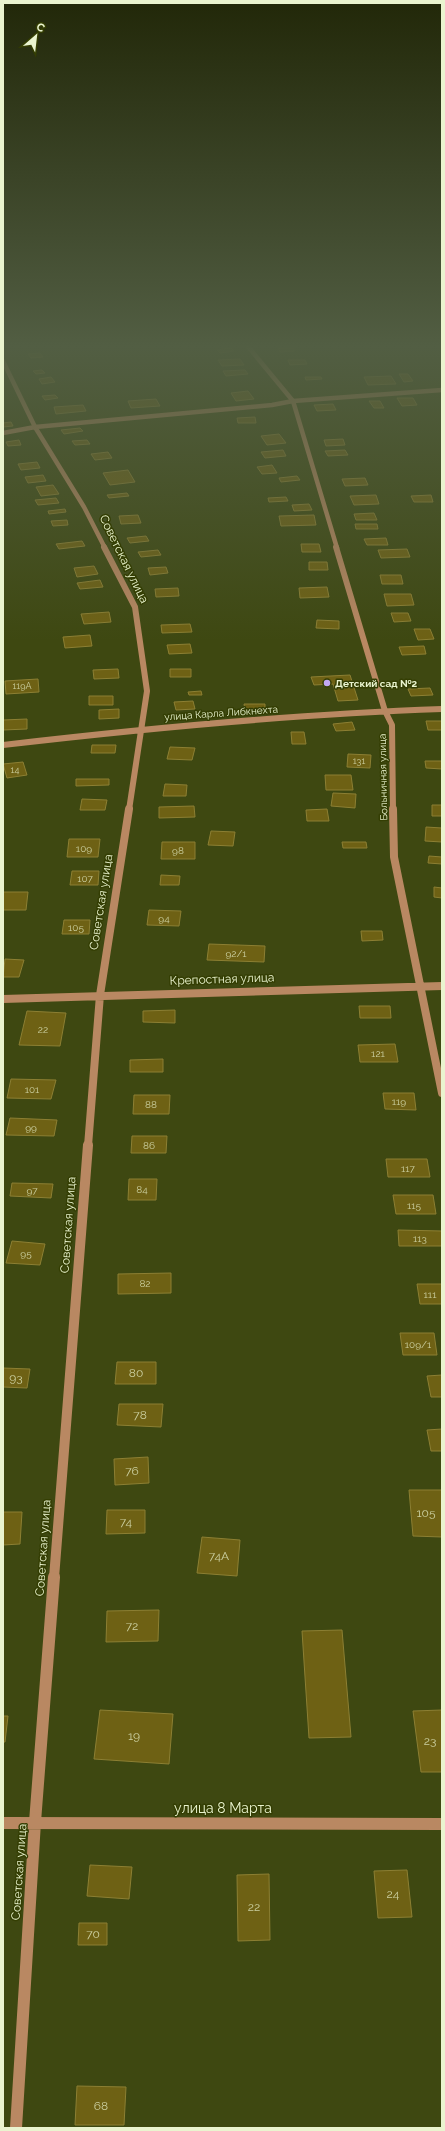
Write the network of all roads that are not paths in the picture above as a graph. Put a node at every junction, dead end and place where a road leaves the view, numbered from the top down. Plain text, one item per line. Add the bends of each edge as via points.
1 (44, 442) edge
2 (305, 442) edge
3 (442, 709) edge
4 (385, 711) junction
5 (141, 729) junction
6 (3, 745) edge
7 (421, 986) junction
8 (442, 986) edge
9 (100, 995) junction
10 (3, 999) edge
11 (442, 1093) edge
12 (3, 1822) edge
13 (35, 1822) junction
14 (442, 1824) edge
15 (16, 2128) edge

1 - 5 street, Советская улица via 84,507 135,607 147,692
2 - 4 street, Больничная улица
3 - 4 street, улица Карла Либкнехта
4 - 5 street, улица Карла Либкнехта
4 - 7 street, Больничная улица via 392,725 394,857
5 - 6 street, улица Карла Либкнехта
5 - 9 street, Советская улица
7 - 8 street, Крепостная улица
7 - 9 street, Крепостная улица
7 - 11 street, Больничная улица
9 - 10 street, Крепостная улица
9 - 13 street, Советская улица
12 - 13 street, улица 8 Марта
13 - 14 street, улица 8 Марта
13 - 15 street, Советская улица

